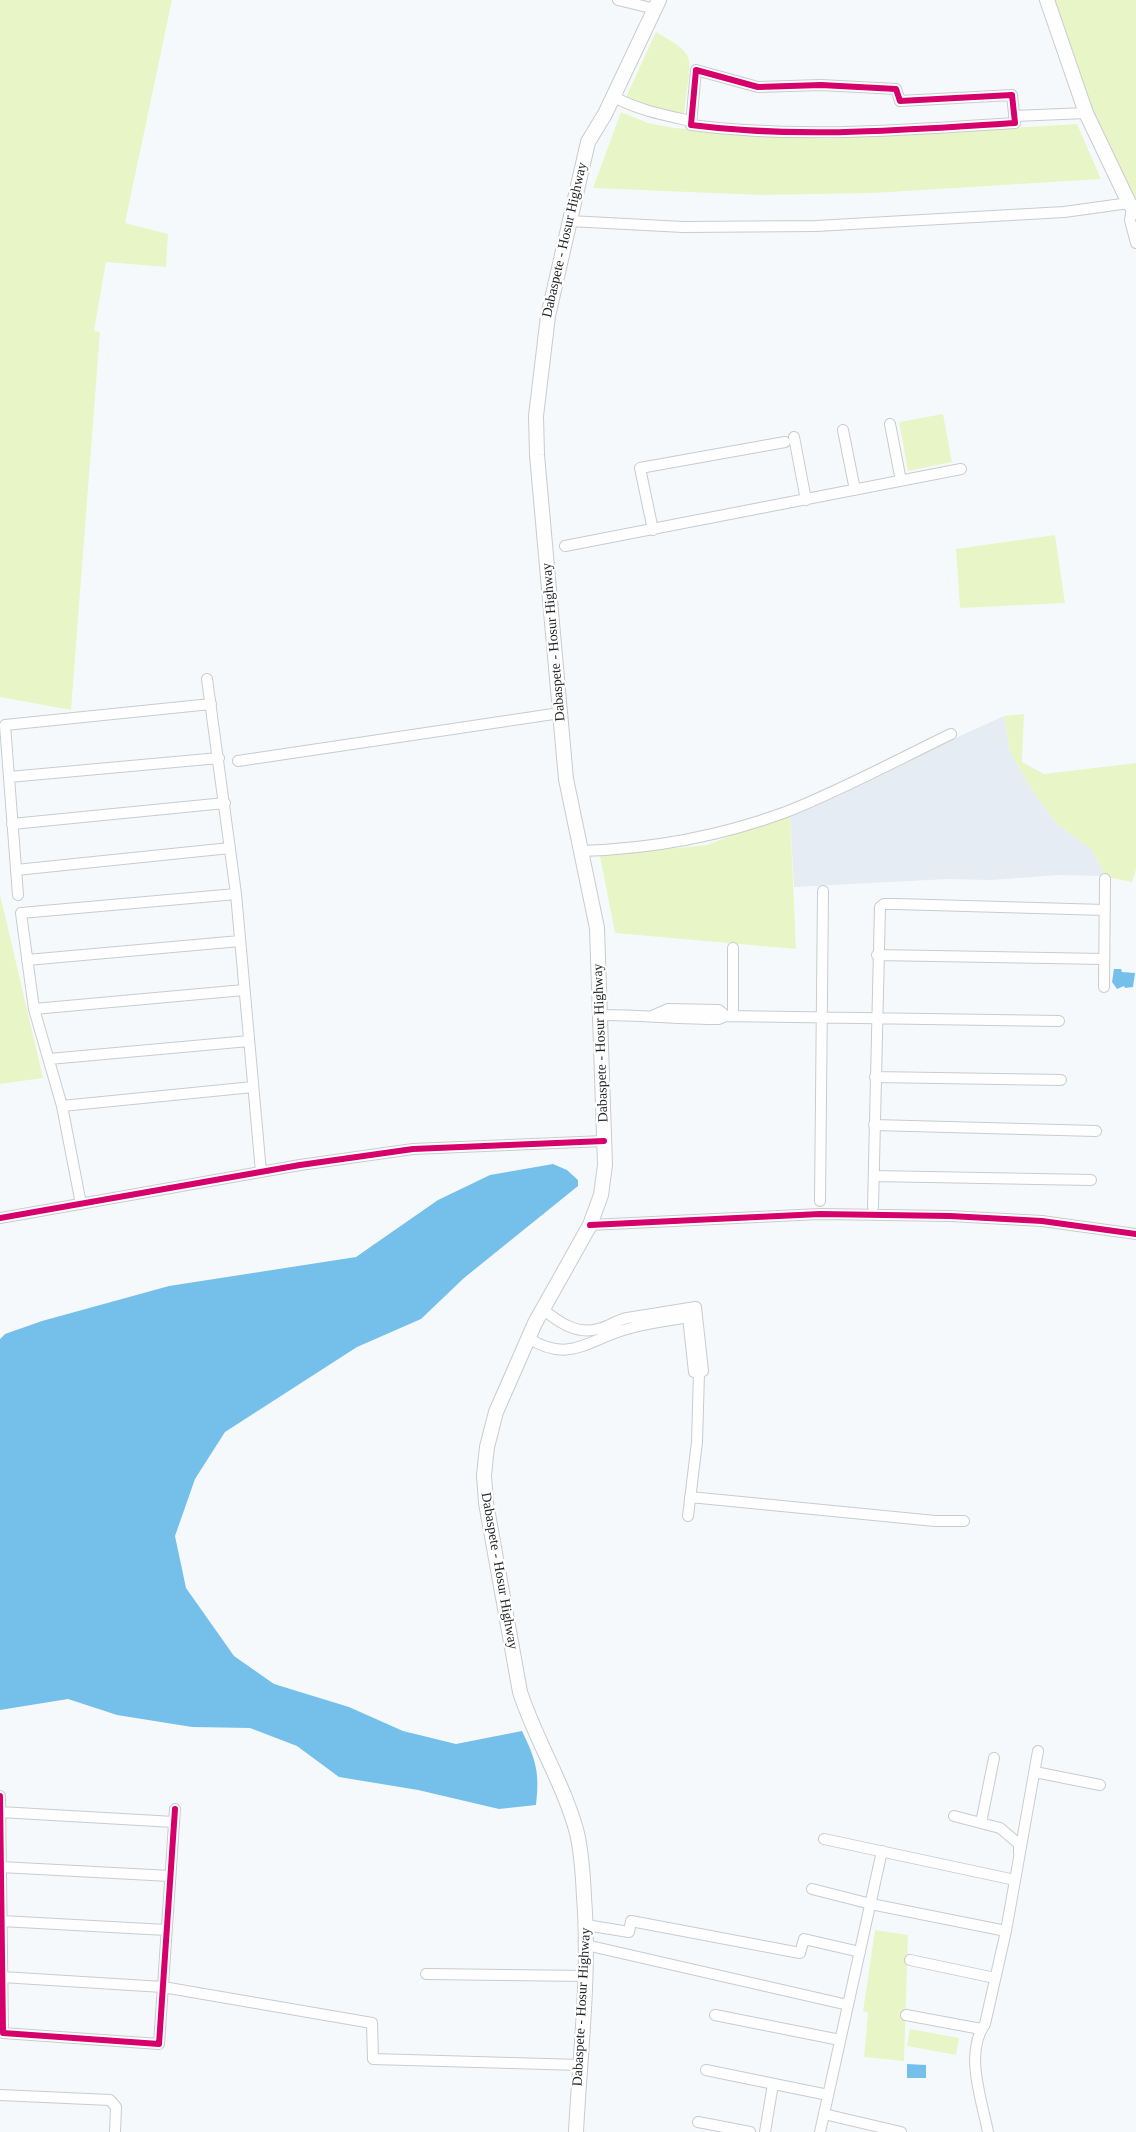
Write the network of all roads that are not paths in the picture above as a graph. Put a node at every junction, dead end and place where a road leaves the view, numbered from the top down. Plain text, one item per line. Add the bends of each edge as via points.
1 (618, 0) edge
2 (1047, 0) edge
3 (657, 5) edge
4 (614, 96) junction
5 (1086, 113) junction
6 (1014, 116) junction
7 (691, 122) junction
8 (1132, 208) edge
9 (569, 221) junction
10 (1136, 243) edge
11 (890, 424) dead end
12 (842, 430) dead end
13 (961, 469) dead end
14 (901, 481) junction
15 (855, 490) junction
16 (806, 500) junction
17 (653, 530) junction
18 (565, 546) dead end
19 (207, 679) dead end
20 (211, 704) junction
21 (560, 712) junction
22 (952, 734) dead end
23 (219, 758) junction
24 (238, 761) dead end
25 (9, 777) junction
26 (225, 803) junction
27 (12, 824) junction
28 (230, 848) junction
29 (581, 851) junction
30 (16, 870) junction
31 (1105, 878) dead end
32 (823, 891) dead end
33 (236, 894) junction
34 (18, 895) dead end
35 (1105, 910) junction
36 (240, 940) junction
37 (733, 948) dead end
38 (877, 956) junction
39 (1104, 959) junction
40 (28, 960) junction
41 (1104, 987) dead end
42 (244, 990) junction
43 (34, 1009) junction
44 (600, 1015) junction
45 (729, 1016) junction
46 (823, 1018) junction
47 (877, 1019) junction
48 (1059, 1021) dead end
49 (249, 1041) junction
50 (49, 1059) junction
51 (875, 1077) junction
52 (1061, 1080) dead end
53 (253, 1087) junction
54 (62, 1106) junction
55 (874, 1125) junction
56 (1096, 1131) dead end
57 (604, 1141) junction
58 (261, 1172) junction
59 (874, 1176) junction
60 (1091, 1180) dead end
61 (820, 1201) dead end
62 (81, 1204) junction
63 (873, 1207) dead end
64 (0, 1218) edge
65 (590, 1225) junction
66 (1136, 1234) edge
67 (543, 1309) junction
68 (528, 1338) junction
69 (699, 1373) junction
70 (690, 1497) junction
71 (688, 1516) dead end
72 (964, 1521) dead end
73 (1038, 1751) dead end
74 (994, 1758) dead end
75 (1034, 1772) junction
76 (1100, 1785) dead end
77 (0, 1796) edge
78 (175, 1809) dead end
79 (0, 1812) edge
80 (954, 1816) dead end
81 (174, 1822) junction
82 (982, 1824) junction
83 (824, 1839) dead end
84 (882, 1851) junction
85 (1020, 1858) junction
86 (1, 1866) edge
87 (170, 1876) junction
88 (1015, 1880) junction
89 (812, 1889) dead end
90 (871, 1904) junction
91 (2, 1921) junction
92 (586, 1924) junction
93 (166, 1930) junction
94 (1006, 1931) junction
95 (586, 1945) junction
96 (860, 1952) junction
97 (910, 1960) dead end
98 (426, 1974) dead end
99 (586, 1976) junction
100 (2, 1977) junction
101 (995, 1978) junction
102 (162, 1986) junction
103 (848, 2005) junction
104 (716, 2015) dead end
105 (906, 2015) dead end
106 (981, 2030) junction
107 (840, 2040) junction
108 (580, 2065) junction
109 (706, 2070) dead end
110 (774, 2084) junction
111 (0, 2095) edge
112 (828, 2095) junction
113 (824, 2114) junction
114 (698, 2122) dead end
115 (115, 2132) edge
116 (576, 2132) edge
117 (750, 2132) edge
118 (765, 2132) edge
119 (820, 2132) edge
120 (902, 2132) edge
121 (988, 2132) edge

1 - 3 street
2 - 5 highway
3 - 4 highway, Dabaspete - Hosur Highway
4 - 7 street via 645,110
4 - 9 highway, Dabaspete - Hosur Highway via 588,142
5 - 6 street
5 - 8 highway
6 - 7 street via 1015,123 825,134 718,128 691,125
6 - 7 street via 1012,95 900,101 896,89 821,85 758,87 696,70
8 - 9 street via 816,226 683,227
8 - 10 street via 1130,220
9 - 21 highway, Dabaspete - Hosur Highway via 548,316 536,416
11 - 14 street
12 - 15 street
13 - 14 street
14 - 15 street
15 - 16 street
16 - 17 street
16 - 17 street via 790,440 640,468
17 - 18 street
19 - 20 street
20 - 23 street
20 - 25 street via 5,725
21 - 24 street
21 - 29 highway, Dabaspete - Hosur Highway via 566,779
22 - 29 street via 787,811 748,824 689,840
23 - 25 street
23 - 26 street
25 - 27 street
26 - 27 street
26 - 28 street
27 - 30 street
28 - 30 street
28 - 33 street
29 - 44 highway, Dabaspete - Hosur Highway via 597,928
30 - 34 street
31 - 35 street
32 - 46 street
33 - 36 street
33 - 40 street via 21,913
35 - 38 street via 884,904 879,914
35 - 39 street
36 - 40 street
36 - 42 street
37 - 45 street
38 - 39 street
38 - 47 street
39 - 41 street
40 - 43 street
42 - 43 street
42 - 49 street
43 - 50 street
44 - 45 street via 654,1015 668,1019 719,1019
44 - 57 highway, Dabaspete - Hosur Highway
45 - 46 street
46 - 47 street
46 - 61 street
47 - 48 street
47 - 51 street
49 - 50 street
49 - 53 street
50 - 54 street
51 - 52 street
51 - 55 street
53 - 54 street
53 - 58 street
54 - 62 street
55 - 56 street
55 - 59 street
57 - 58 street via 413,1149
57 - 65 highway, Dabaspete - Hosur Highway via 601,1195
58 - 62 street
59 - 60 street
59 - 63 street
62 - 64 street
65 - 66 street via 830,1214 1042,1221
65 - 67 highway, Dabaspete - Hosur Highway
67 - 68 highway, Dabaspete - Hosur Highway
67 - 69 street via 558,1322 576,1330 598,1330 624,1318 696,1307 703,1370
68 - 69 street via 544,1348 561,1350 591,1344 627,1328 688,1317 694,1372
68 - 92 highway, Dabaspete - Hosur Highway via 496,1412 487,1447 486,1502 520,1692 577,1835
69 - 70 street
70 - 71 street
70 - 72 street via 935,1521
73 - 75 street
74 - 82 street
75 - 76 street
75 - 85 street
77 - 79 street
78 - 81 street
79 - 81 street
79 - 86 street
80 - 82 street
81 - 87 street
82 - 85 street via 1000,1828 1019,1844
83 - 84 street
84 - 88 street
84 - 90 street
85 - 88 street
86 - 87 street
86 - 91 street
87 - 93 street
88 - 94 street
89 - 90 street
90 - 94 street
90 - 96 street
91 - 93 street
91 - 100 street
92 - 95 highway, Dabaspete - Hosur Highway
92 - 96 street via 629,1932 631,1921 800,1953 804,1939
93 - 102 street
94 - 101 street
95 - 99 highway, Dabaspete - Hosur Highway
95 - 103 street
96 - 103 street
97 - 101 street
98 - 99 street
99 - 108 highway, Dabaspete - Hosur Highway
100 - 102 street
100 - 102 street via 3,2033 158,2044
101 - 106 street
102 - 108 street via 372,2023 373,2060
103 - 107 street
104 - 107 street
105 - 106 street
106 - 121 street via 974,2058
107 - 112 street
108 - 116 highway, Dabaspete - Hosur Highway
109 - 110 street
110 - 112 street
110 - 118 street
111 - 115 street via 110,2100 116,2107
112 - 113 street
113 - 119 street
113 - 120 street
114 - 117 street

